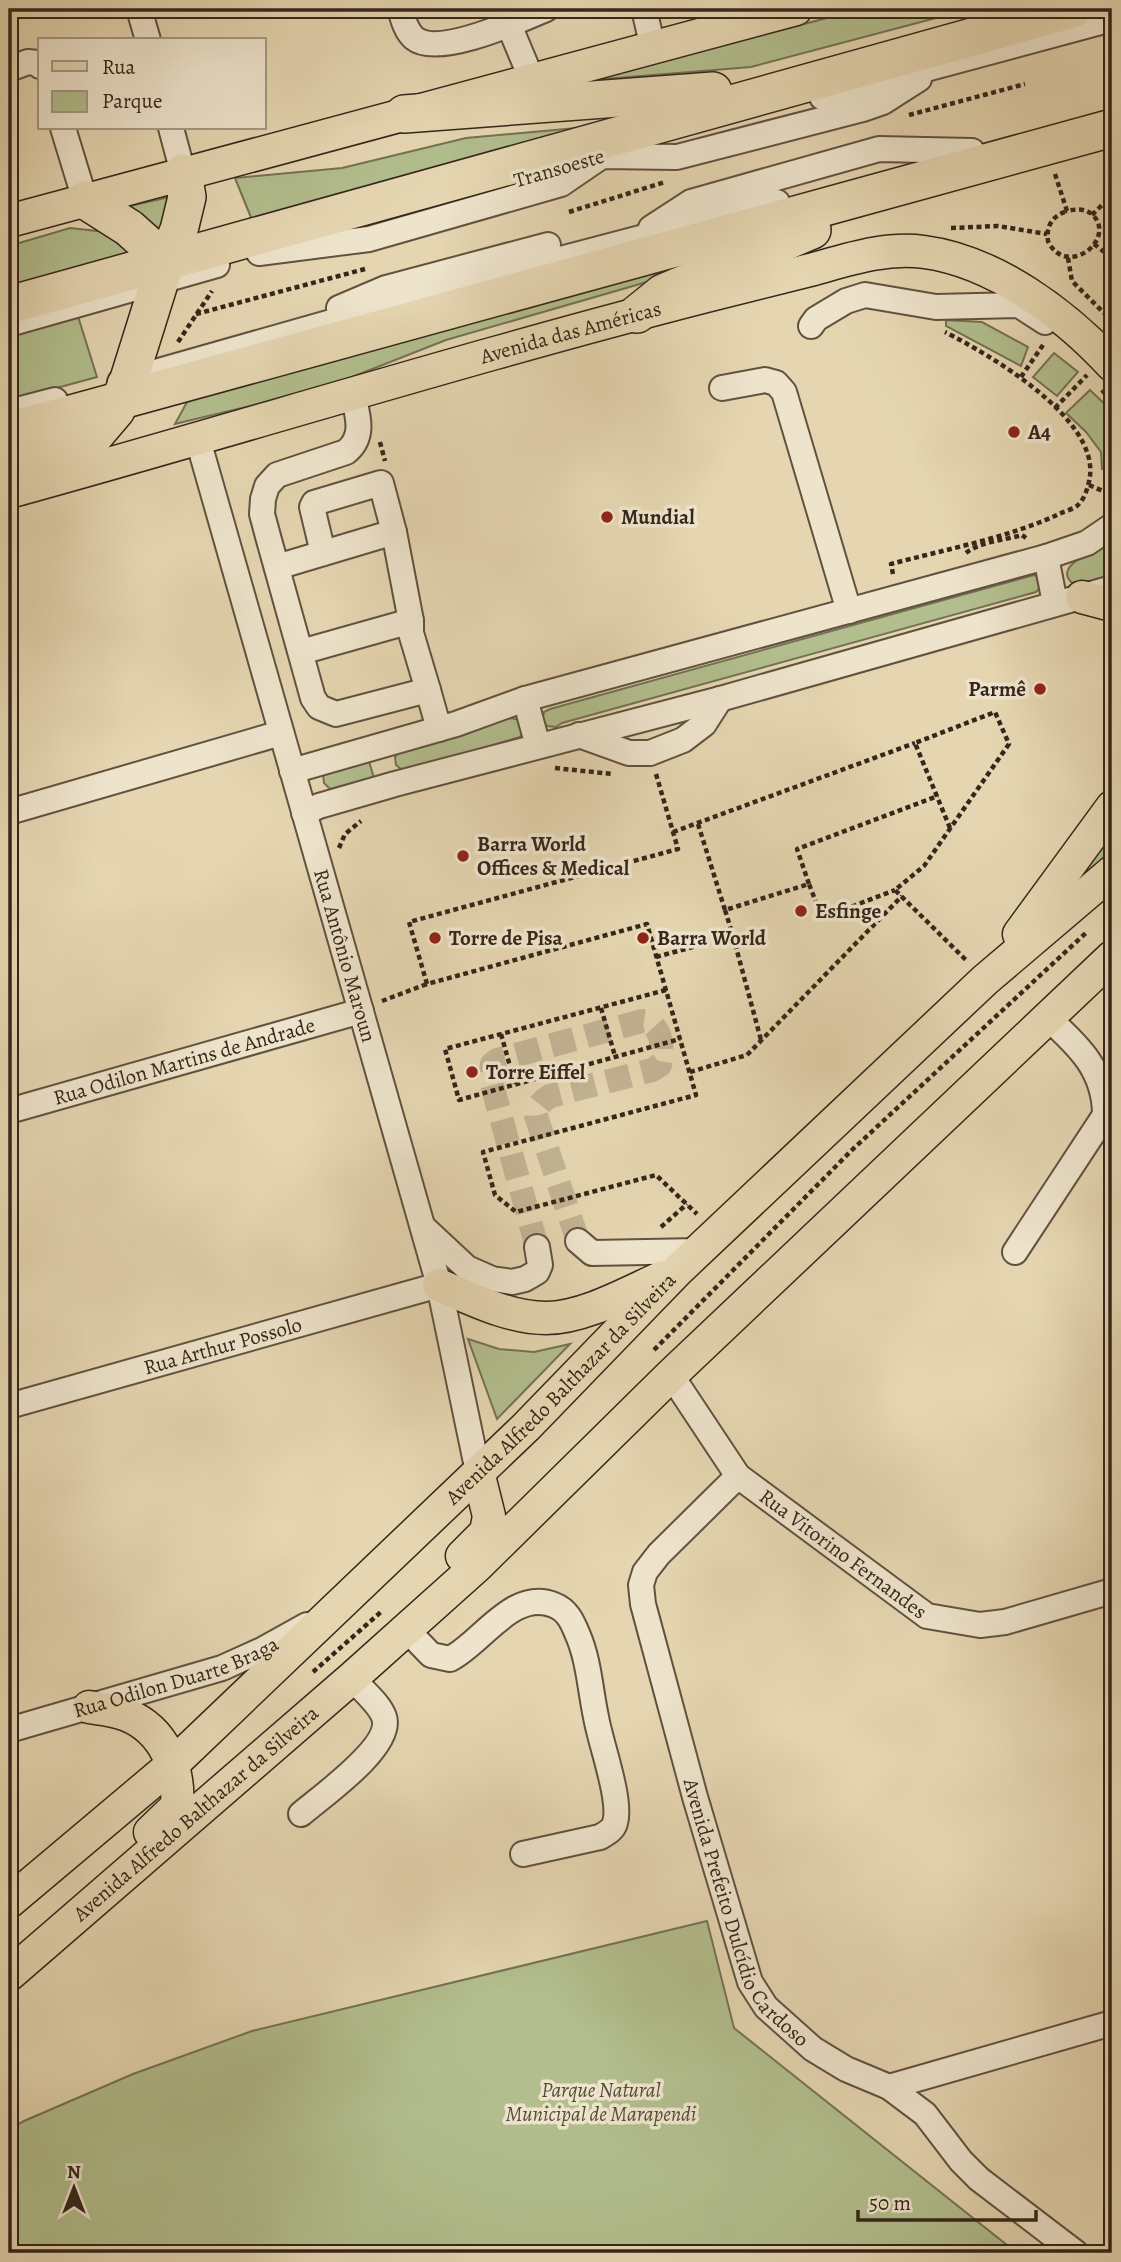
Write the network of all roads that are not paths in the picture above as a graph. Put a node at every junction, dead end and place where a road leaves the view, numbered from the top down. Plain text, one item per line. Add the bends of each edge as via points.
1 (139, 9) edge
2 (400, 9) edge
3 (545, 9) edge
4 (644, 9) edge
5 (796, 9) edge
6 (1073, 9) edge
7 (1112, 19) edge
8 (509, 25) junction
9 (147, 38) edge
10 (653, 48) junction
11 (38, 63) edge
12 (9, 69) edge
13 (531, 80) junction
14 (794, 85) junction
15 (1112, 111) edge
16 (404, 114) junction
17 (1112, 128) edge
18 (64, 130) edge
19 (172, 130) edge
20 (183, 173) junction
21 (893, 188) junction
22 (85, 200) junction
23 (9, 221) edge
24 (162, 272) junction
25 (9, 305) edge
26 (637, 314) junction
27 (9, 324) edge
28 (811, 326) dead end
29 (1104, 369) edge
30 (722, 388) dead end
31 (125, 390) junction
32 (353, 395) junction
33 (9, 412) edge
34 (9, 431) edge
35 (198, 440) junction
36 (9, 466) edge
37 (9, 492) edge
38 (1109, 515) edge
39 (394, 532) junction
40 (1039, 549) junction
41 (323, 553) junction
42 (277, 567) junction
43 (1112, 588) edge
44 (1069, 600) junction
45 (1112, 605) edge
46 (849, 611) junction
47 (411, 621) junction
48 (301, 652) junction
49 (428, 690) junction
50 (525, 699) junction
51 (720, 699) junction
52 (439, 729) junction
53 (281, 733) junction
54 (579, 735) junction
55 (391, 742) junction
56 (543, 757) junction
57 (292, 771) junction
58 (395, 784) junction
59 (1112, 807) edge
60 (9, 812) edge
61 (304, 813) junction
62 (1112, 872) edge
63 (1112, 957) edge
64 (985, 979) junction
65 (361, 1012) junction
66 (1049, 1019) junction
67 (1109, 1103) edge
68 (9, 1111) edge
69 (422, 1226) junction
70 (578, 1241) dead end
71 (537, 1247) tunnel mouth
72 (698, 1252) junction
73 (1015, 1252) dead end
74 (439, 1285) junction
75 (671, 1375) junction
76 (9, 1406) edge
77 (478, 1472) junction
78 (738, 1476) junction
79 (1112, 1591) edge
80 (335, 1610) junction
81 (405, 1629) junction
82 (352, 1678) junction
83 (320, 1706) junction
84 (89, 1707) junction
85 (9, 1730) edge
86 (173, 1764) junction
87 (301, 1814) dead end
88 (523, 1854) dead end
89 (9, 1902) edge
90 (20, 1965) edge
91 (1112, 2024) edge
92 (889, 2087) junction
93 (1076, 2253) edge

1 - 9 street
2 - 8 street via 415,39 430,44
3 - 8 street
4 - 10 street
5 - 10 main road
6 - 14 highway
7 - 24 street, Transoeste via 217,265
8 - 13 street
10 - 13 main road
11 - 12 street
13 - 16 main road
14 - 16 highway
14 - 24 highway
15 - 31 street via 636,238 576,238 398,284 281,335 174,366
16 - 20 main road
17 - 21 highway
18 - 22 street
19 - 20 street
20 - 22 main road
20 - 24 highway via 184,213
21 - 26 highway via 869,206 663,293
21 - 31 highway
22 - 23 main road
22 - 24 highway via 129,228
24 - 25 highway
24 - 27 street, Transoeste
24 - 31 highway
26 - 29 main road, Avenida das Américas via 855,258 903,250 926,252 971,266 1033,297 1077,328
26 - 32 main road, Avenida das Américas
28 - 29 street via 846,301 865,295 936,307 1019,305
30 - 46 street via 765,380 784,392
31 - 33 street
31 - 34 highway
31 - 36 highway via 88,443
32 - 35 main road, Avenida das Américas
32 - 42 street via 359,424 354,446 277,475 267,486 262,514
35 - 37 main road, Avenida das Américas
35 - 53 street, Rua Antônio Maroun
38 - 40 street via 1087,543
39 - 41 street
39 - 41 street via 381,483 314,503
39 - 47 street
40 - 44 street
40 - 46 street
41 - 42 street
42 - 48 street
43 - 44 street
44 - 45 main road
44 - 51 street
46 - 50 street
47 - 48 street
47 - 49 street
48 - 49 street via 313,698 319,707 336,714
49 - 52 street
50 - 52 street
50 - 56 street
51 - 54 street
51 - 54 street via 704,724 683,740 650,753 629,753
52 - 55 street
53 - 57 street, Rua Antônio Maroun
53 - 60 street
54 - 56 street
55 - 57 street
55 - 58 street via 382,762
56 - 58 street
57 - 61 street, Rua Antônio Maroun
58 - 61 street
59 - 64 main road
61 - 65 street, Rua Antônio Maroun
62 - 64 main road, Avenida Alfredo Balthazar da Silveira
63 - 66 main road, Avenida Alfredo Balthazar da Silveira
64 - 72 main road, Avenida Alfredo Balthazar da Silveira
65 - 68 street, Rua Odilon Martins de Andrade
65 - 69 street, Rua Antônio Maroun
66 - 67 street via 1079,1046
66 - 75 main road, Avenida Alfredo Balthazar da Silveira
67 - 73 street
69 - 71 street via 467,1268 492,1279 512,1282 537,1272
69 - 74 street, Rua Antônio Maroun
70 - 72 street via 592,1253
72 - 74 main road via 575,1314 546,1318 509,1313
72 - 77 main road, Avenida Alfredo Balthazar da Silveira
74 - 76 street, Rua Arthur Possolo
74 - 77 street, Rua Antônio Maroun
75 - 78 street, Rua Vitorino Fernandes
75 - 81 main road, Avenida Alfredo Balthazar da Silveira via 477,1566
77 - 80 main road, Avenida Alfredo Balthazar da Silveira
77 - 83 main road via 489,1517 486,1532 330,1686
78 - 79 street, Rua Vitorino Fernandes via 927,1615 980,1625 1005,1622
78 - 92 street, Avenida Prefeito Dulcídio Cardoso via 645,1572 643,1604 750,1982 766,2007 813,2049
80 - 84 street, Rua Odilon Duarte Braga via 222,1668
80 - 86 main road, Avenida Alfredo Balthazar da Silveira
81 - 82 main road, Avenida Alfredo Balthazar da Silveira
81 - 88 street via 431,1655 450,1659 508,1614 536,1601 565,1610 572,1621 589,1672 615,1799 615,1824 600,1837
82 - 83 main road, Avenida Alfredo Balthazar da Silveira
82 - 87 street via 384,1717 384,1733 374,1750
83 - 90 main road, Avenida Alfredo Balthazar da Silveira
84 - 85 street, Rua Odilon Duarte Braga
84 - 86 main road via 138,1720 163,1745
86 - 89 main road, Avenida Alfredo Balthazar da Silveira
86 - 90 main road via 177,1806 38,1939
91 - 92 street
92 - 93 street, Avenida Prefeito Dulcídio Cardoso via 925,2114 979,2179

